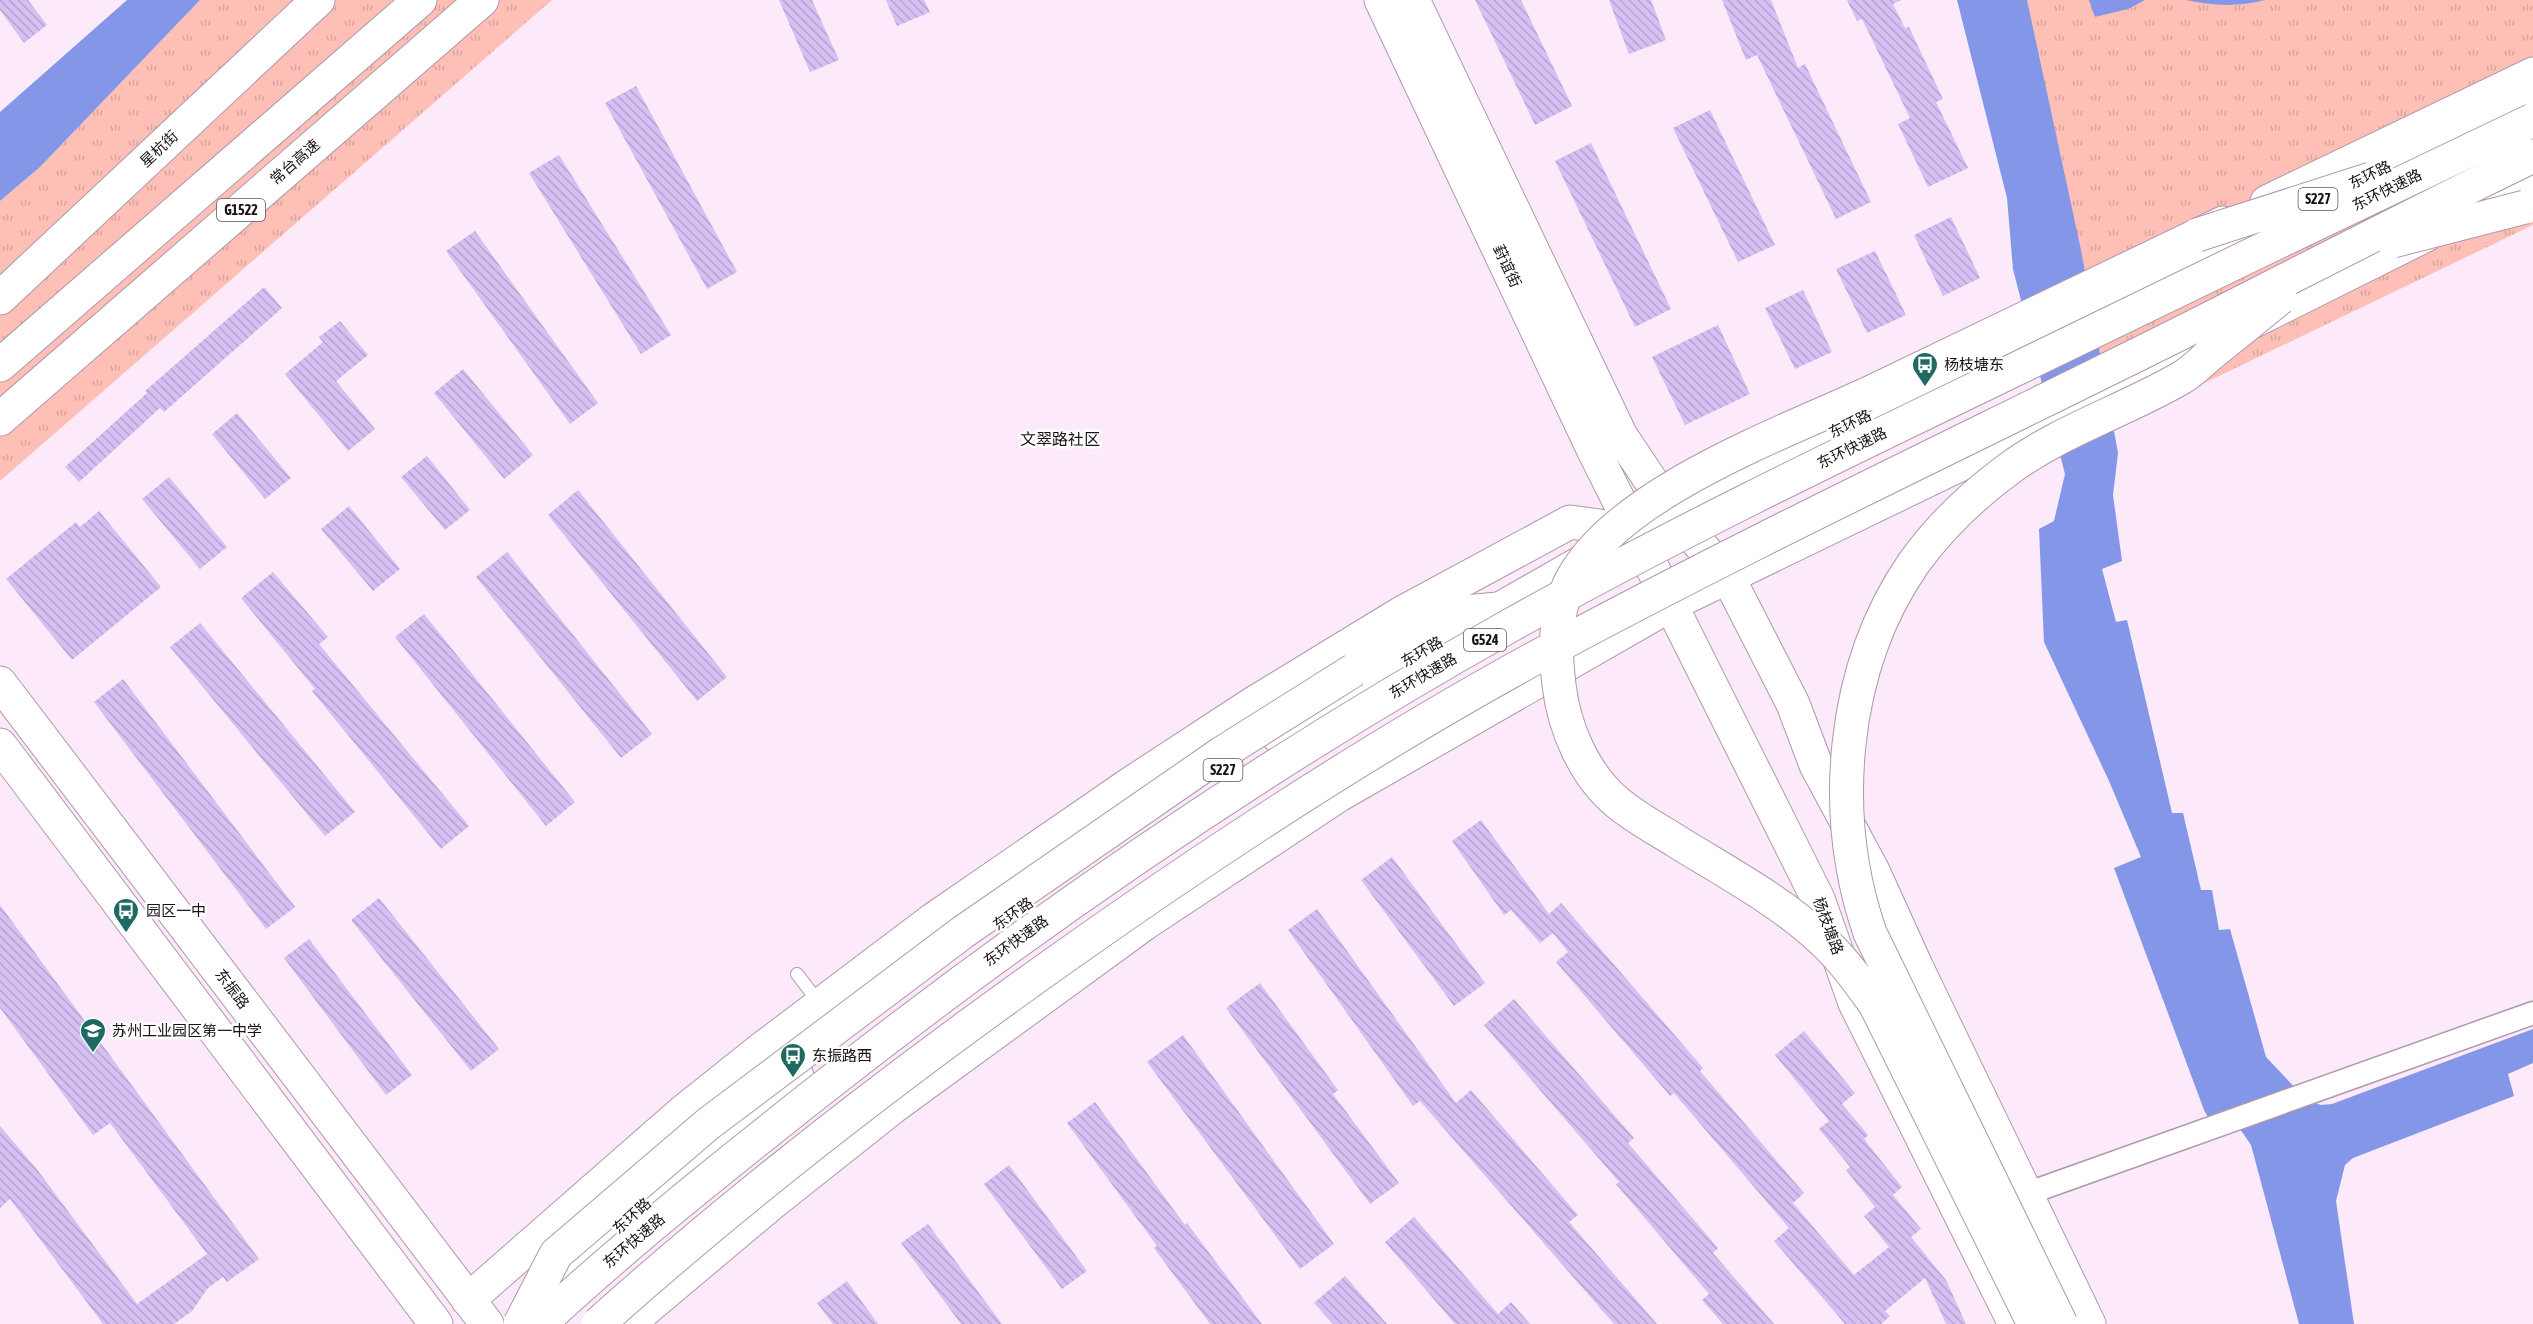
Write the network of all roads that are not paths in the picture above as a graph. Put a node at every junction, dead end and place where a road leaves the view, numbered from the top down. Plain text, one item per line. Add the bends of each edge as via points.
1 (285, 0) edge
2 (318, 0) edge
3 (394, 0) edge
4 (420, 0) edge
5 (482, 0) edge
6 (1381, 0) edge
7 (1413, 0) edge
8 (2533, 74) edge
9 (2533, 97) edge
10 (2533, 114) edge
11 (2533, 120) edge
12 (2494, 138) junction
13 (2527, 167) edge
14 (2533, 203) edge
15 (2197, 236) junction
16 (2330, 257) junction
17 (0, 267) edge
18 (0, 298) edge
19 (61, 311) junction
20 (0, 365) edge
21 (0, 420) edge
22 (1671, 511) junction
23 (1635, 531) junction
24 (1728, 577) junction
25 (1672, 604) junction
26 (1498, 609) junction
27 (0, 682) edge
28 (1793, 704) junction
29 (0, 745) edge
30 (1910, 953) junction
31 (797, 974) dead end
32 (820, 1005) junction
33 (2533, 1013) edge
34 (837, 1045) junction
35 (719, 1138) junction
36 (648, 1143) junction
37 (2026, 1194) junction
38 (477, 1312) edge
39 (436, 1324) edge
40 (511, 1324) edge
41 (520, 1324) edge
42 (540, 1324) edge
43 (598, 1324) edge
44 (628, 1324) edge
45 (2014, 1324) edge
46 (2034, 1324) edge
47 (2061, 1324) edge
48 (2089, 1324) edge

1 - 17 main road, 星杭街
2 - 18 main road, 星杭街
3 - 19 main road via 267,113
4 - 19 main road, G1522
5 - 21 main road, 常台高速 / G1522
6 - 23 main road, 葑谊街
7 - 22 main road, 葑谊街 via 1621,436
8 - 15 main road, bridge
9 - 22 main road, 东环路 / S227
10 - 12 main road, bridge
11 - 12 main road, 东环快速路 / G524, bridge
12 - 15 main road, bridge
12 - 42 main road, 东环快速路 / G524, bridge via 1736,504 1510,626 1305,747 1113,873 974,972 736,1156
13 - 16 main road, G524, bridge
13 - 24 main road via 2120,387
14 - 16 main road, bridge
15 - 46 main road, bridge via 1672,487 1630,516 1584,561 1565,596 1558,624 1560,693 1574,740 1588,768 1611,796 1635,816 1777,905 1822,939 1858,980 1875,1004
16 - 43 main road, G524, bridge via 1748,546 1530,661 1308,793 1134,907 880,1091
16 - 47 main road, bridge via 2183,377 2043,446 1965,506 1912,566 1876,635 1860,684 1847,771 1852,862 1860,904 1870,933
19 - 20 main road, G1522
22 - 23 main road, 东环路 / S227
22 - 24 main road
23 - 25 main road, 杨枝塘路
23 - 26 main road, 东环路 / S227
23 - 32 main road via 1570,522 1401,614 1130,784 934,919
24 - 25 main road
24 - 28 main road
25 - 44 main road via 1339,795 1144,924 892,1107
25 - 45 main road, 杨枝塘路 via 1818,899 1856,1003
26 - 34 main road, 东环路 / S227 via 1229,766 969,944
26 - 41 main road, bridge via 1455,613 1354,670 1222,753 972,925 708,1124 555,1254
27 - 38 main road, 东振路
28 - 30 main road via 1816,765 1873,871
28 - 30 main road via 1834,742 1908,910
29 - 39 main road
30 - 37 main road
31 - 32 lane
32 - 34 main road via 838,1028
32 - 36 main road
33 - 37 street
34 - 35 main road, 东环路 / S227
35 - 36 main road via 692,1150 662,1150
35 - 40 main road, 东环路 / S227
36 - 38 main road
37 - 48 main road

